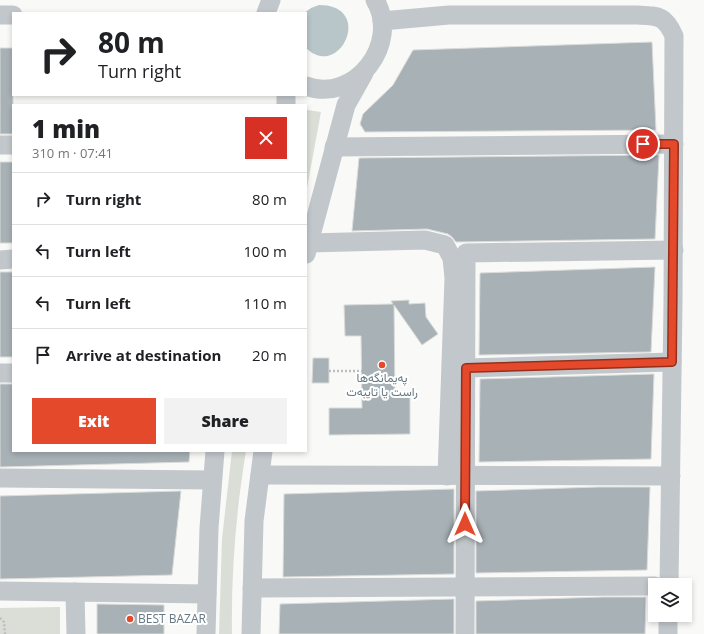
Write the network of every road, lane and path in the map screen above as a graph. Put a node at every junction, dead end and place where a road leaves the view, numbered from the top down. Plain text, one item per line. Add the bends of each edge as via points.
1 (271, 0) edge
2 (375, 0) edge
3 (266, 12) edge
4 (0, 15) edge
5 (12, 15) edge
6 (382, 21) junction
7 (364, 73) junction
8 (307, 86) edge
9 (674, 144) junction
10 (0, 145) edge
11 (12, 145) edge
12 (334, 147) junction
13 (307, 248) edge
14 (674, 250) junction
15 (12, 259) edge
16 (0, 260) edge
17 (672, 362) junction
18 (466, 368) junction
19 (329, 371) dead end
20 (362, 371) dead end
21 (0, 373) edge
22 (12, 373) edge
23 (215, 452) edge
24 (263, 452) edge
25 (260, 475) junction
26 (456, 476) junction
27 (671, 476) junction
28 (0, 478) edge
29 (212, 480) junction
30 (669, 578) edge
31 (648, 586) edge
32 (465, 587) junction
33 (252, 588) junction
34 (0, 591) edge
35 (75, 592) junction
36 (207, 594) junction
37 (0, 618) edge
38 (668, 622) edge
39 (4, 634) edge
40 (76, 634) edge
41 (206, 634) edge
42 (251, 634) edge
43 (465, 634) edge
44 (668, 634) edge

1 - 3 street
2 - 6 street
4 - 5 street
6 - 7 street via 382,40 375,58
6 - 9 street via 449,15 637,14 661,18 669,24 674,36
7 - 8 street via 348,83 330,89
7 - 12 street via 346,105
9 - 12 street
9 - 14 street
10 - 11 street
12 - 13 street
13 - 26 street via 425,240 445,245 452,258 454,278
14 - 17 street
14 - 18 street via 466,253
15 - 16 street
17 - 18 street
17 - 27 street
18 - 26 street
19 - 20 path
21 - 22 street
23 - 29 street
24 - 25 street
25 - 26 street
25 - 33 street via 254,521
26 - 27 street
26 - 32 street
27 - 30 street
28 - 29 street
29 - 36 street
31 - 32 street
32 - 33 street
32 - 43 street
33 - 42 street
34 - 35 street
35 - 36 street
35 - 40 street
36 - 41 street
37 - 39 path via 4,622
38 - 44 street

